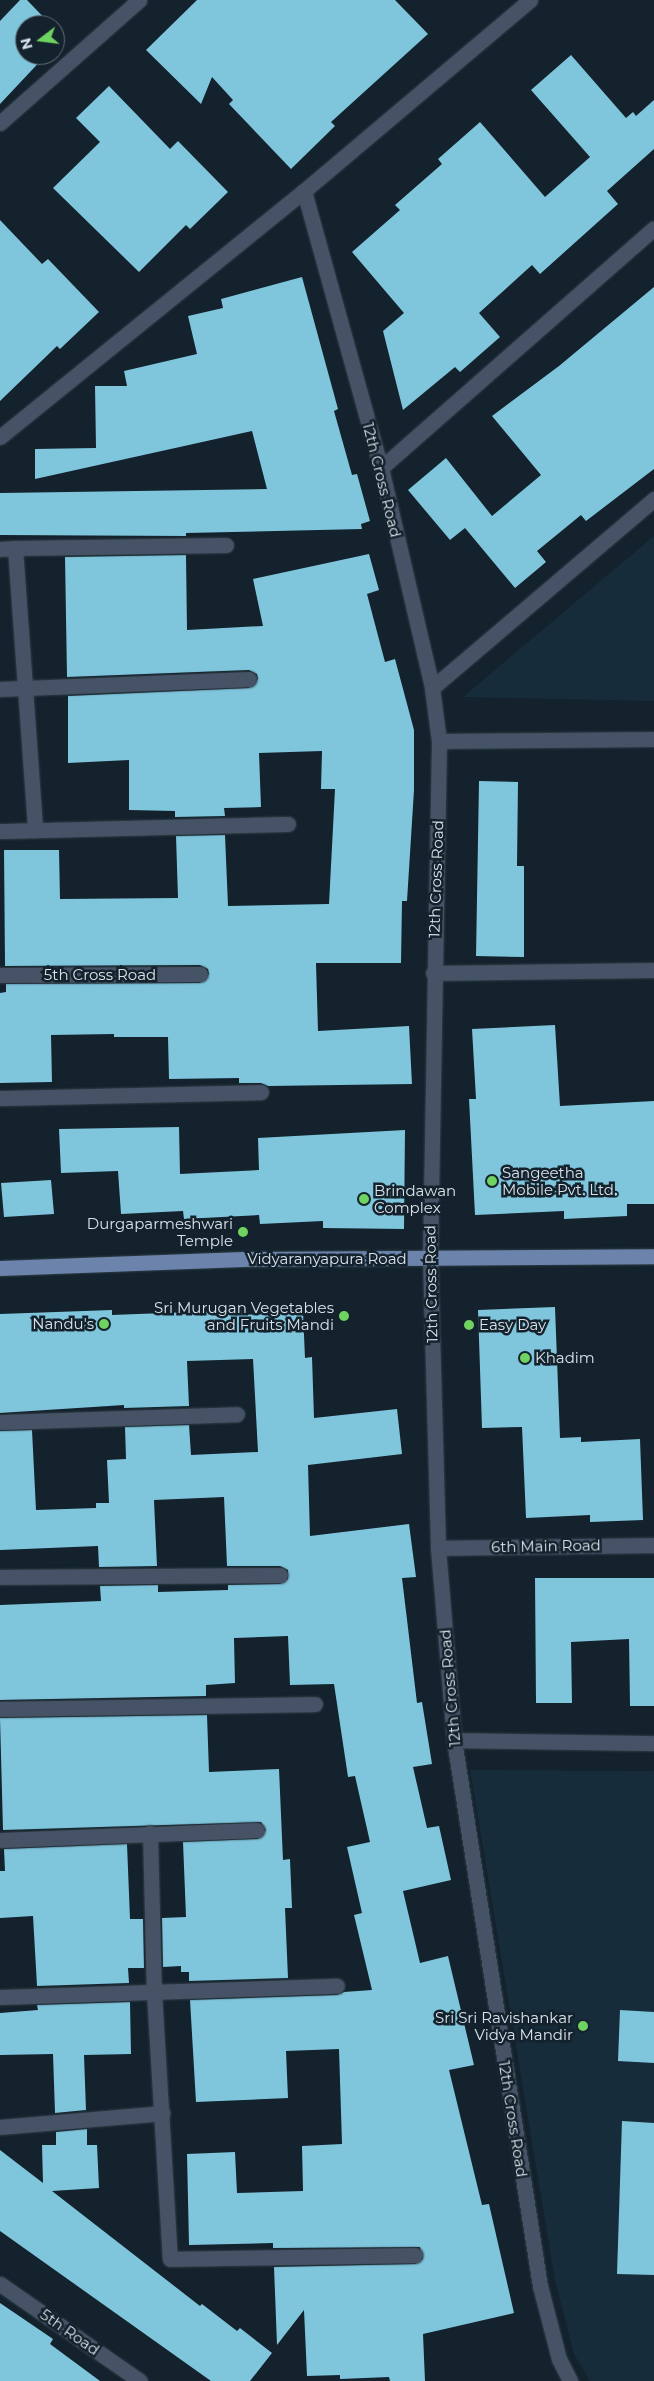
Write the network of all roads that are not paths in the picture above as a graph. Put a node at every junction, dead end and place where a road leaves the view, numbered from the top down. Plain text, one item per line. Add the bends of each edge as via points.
1 (139, 0) edge
2 (530, 0) edge
3 (0, 123) edge
4 (304, 191) junction
5 (654, 228) edge
6 (0, 437) edge
7 (381, 468) junction
8 (654, 499) edge
9 (226, 545) dead end
10 (16, 548) junction
11 (0, 549) edge
12 (249, 679) dead end
13 (432, 688) junction
14 (0, 689) edge
15 (25, 690) junction
16 (654, 739) edge
17 (439, 741) junction
18 (288, 824) dead end
19 (35, 830) junction
20 (0, 831) edge
21 (654, 970) edge
22 (433, 973) junction
23 (200, 974) dead end
24 (0, 975) edge
25 (261, 1092) dead end
26 (0, 1098) edge
27 (654, 1256) edge
28 (430, 1259) junction
29 (0, 1268) edge
30 (237, 1414) dead end
31 (0, 1422) edge
32 (654, 1545) edge
33 (438, 1548) junction
34 (280, 1575) dead end
35 (0, 1577) edge
36 (315, 1704) dead end
37 (0, 1710) edge
38 (454, 1740) junction
39 (654, 1743) edge
40 (257, 1830) dead end
41 (150, 1833) junction
42 (0, 1840) edge
43 (337, 1986) dead end
44 (154, 1992) junction
45 (0, 1997) edge
46 (162, 2113) junction
47 (0, 2127) edge
48 (415, 2255) dead end
49 (0, 2284) edge
50 (140, 2381) edge
51 (570, 2381) edge

1 - 3 street
2 - 4 street
4 - 6 street
4 - 7 street, 12th Cross Road
5 - 7 street
7 - 13 street, 12th Cross Road
8 - 13 street
9 - 10 street
10 - 11 street
10 - 15 street
12 - 15 street
13 - 17 street, 12th Cross Road
14 - 15 street
15 - 19 street
16 - 17 street
17 - 22 street, 12th Cross Road
18 - 19 street
19 - 20 street
21 - 22 street
22 - 28 street, 12th Cross Road
23 - 24 street, 5th Cross Road
25 - 26 street
27 - 28 main road, Vidyaranyapura Road
28 - 29 main road, Vidyaranyapura Road via 250,1259
28 - 33 street, 12th Cross Road
30 - 31 street
32 - 33 street, 6th Main Road
33 - 38 street, 12th Cross Road
34 - 35 street
36 - 37 street
38 - 39 street
38 - 51 street, 12th Cross Road via 540,2286 559,2359
40 - 41 street
41 - 42 street
41 - 44 street
43 - 44 street
44 - 45 street
44 - 46 street
46 - 47 street
46 - 48 street via 170,2259
49 - 50 street, 5th Road

